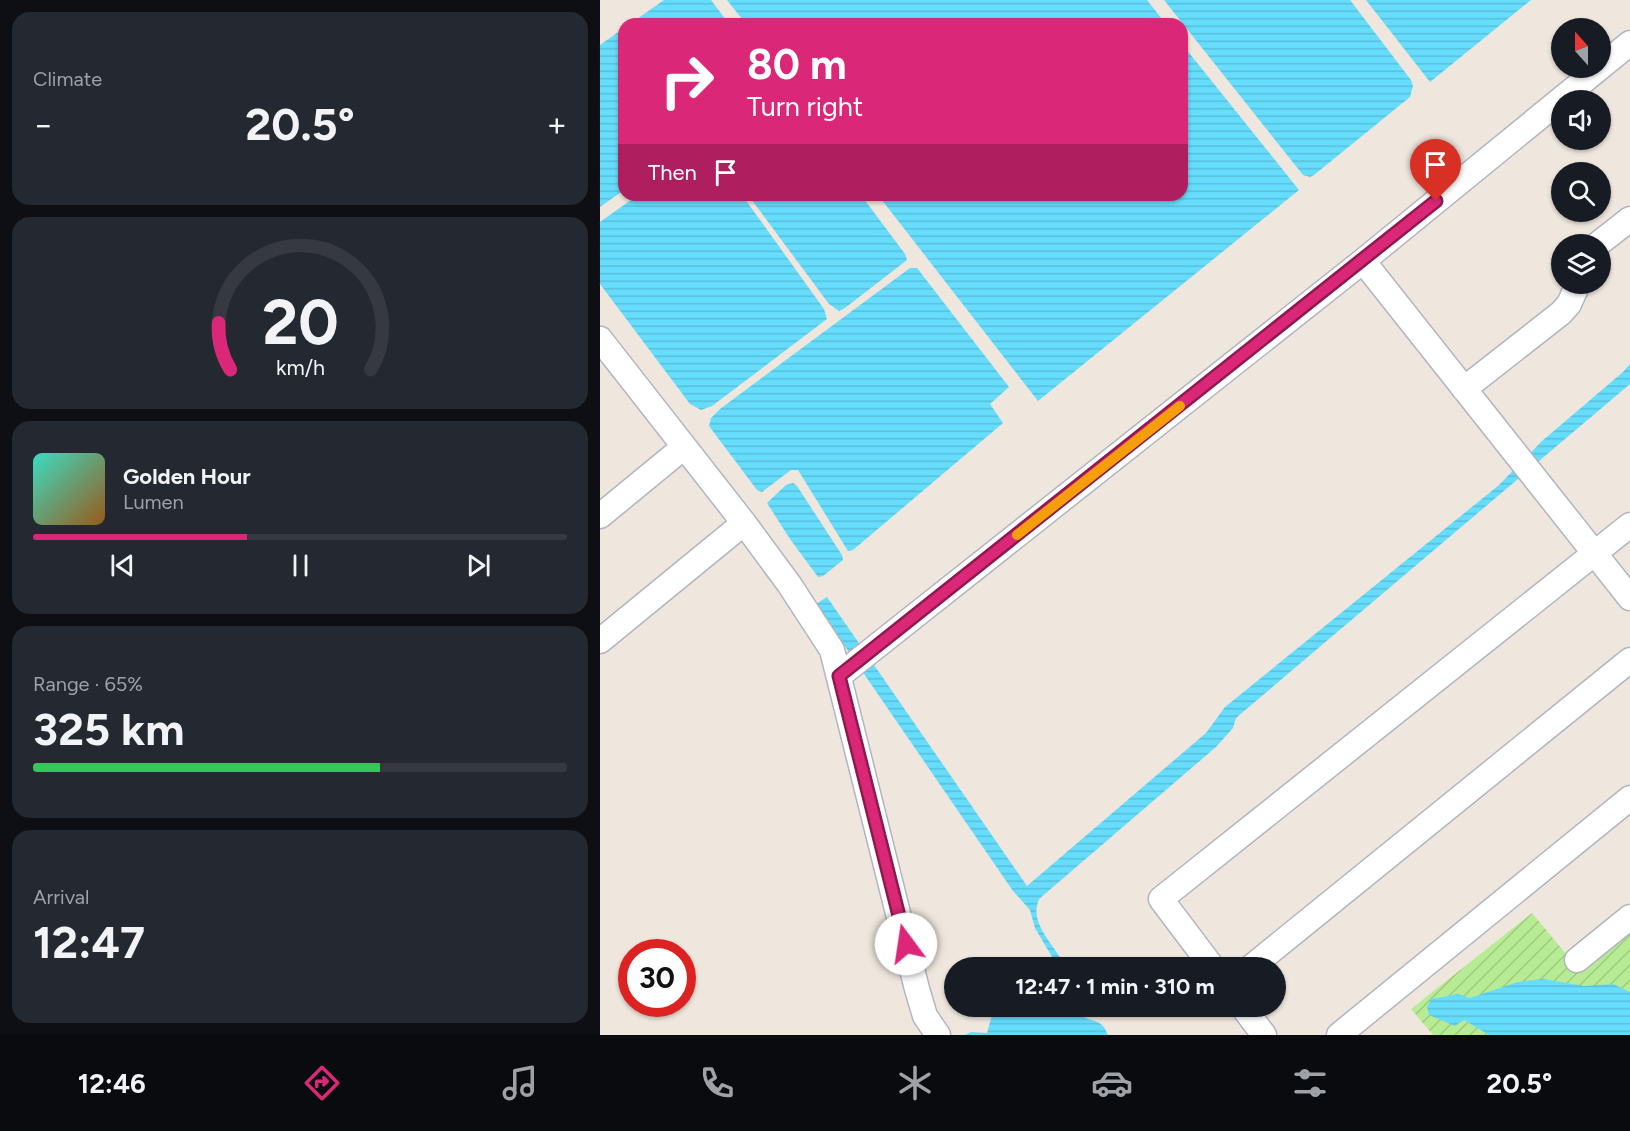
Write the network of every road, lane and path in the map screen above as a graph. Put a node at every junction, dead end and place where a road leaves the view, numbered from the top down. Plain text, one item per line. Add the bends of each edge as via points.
1 (1630, 44) edge
2 (1630, 219) edge
3 (1611, 234) edge
4 (1364, 261) junction
5 (1574, 294) edge
6 (600, 339) edge
7 (1464, 388) junction
8 (684, 447) junction
9 (600, 516) edge
10 (744, 523) junction
11 (1630, 525) edge
12 (1595, 554) junction
13 (1630, 598) edge
14 (600, 641) edge
15 (1630, 660) edge
16 (839, 676) junction
17 (1630, 798) edge
18 (1630, 917) edge
19 (1205, 957) edge
20 (1264, 957) edge
21 (1577, 960) dead end
22 (1250, 1017) edge
23 (938, 1035) edge
24 (1264, 1035) edge
25 (1339, 1035) edge

1 - 4 street
2 - 3 street
4 - 7 street
4 - 16 street
5 - 7 street via 1561,313
6 - 8 street
7 - 12 street
8 - 9 street
8 - 10 street
10 - 14 street
10 - 16 street via 832,650
11 - 12 street
12 - 13 street
12 - 19 street via 1161,899
15 - 20 street
16 - 23 street via 917,988 926,1016
17 - 25 street
18 - 21 street
22 - 24 street

